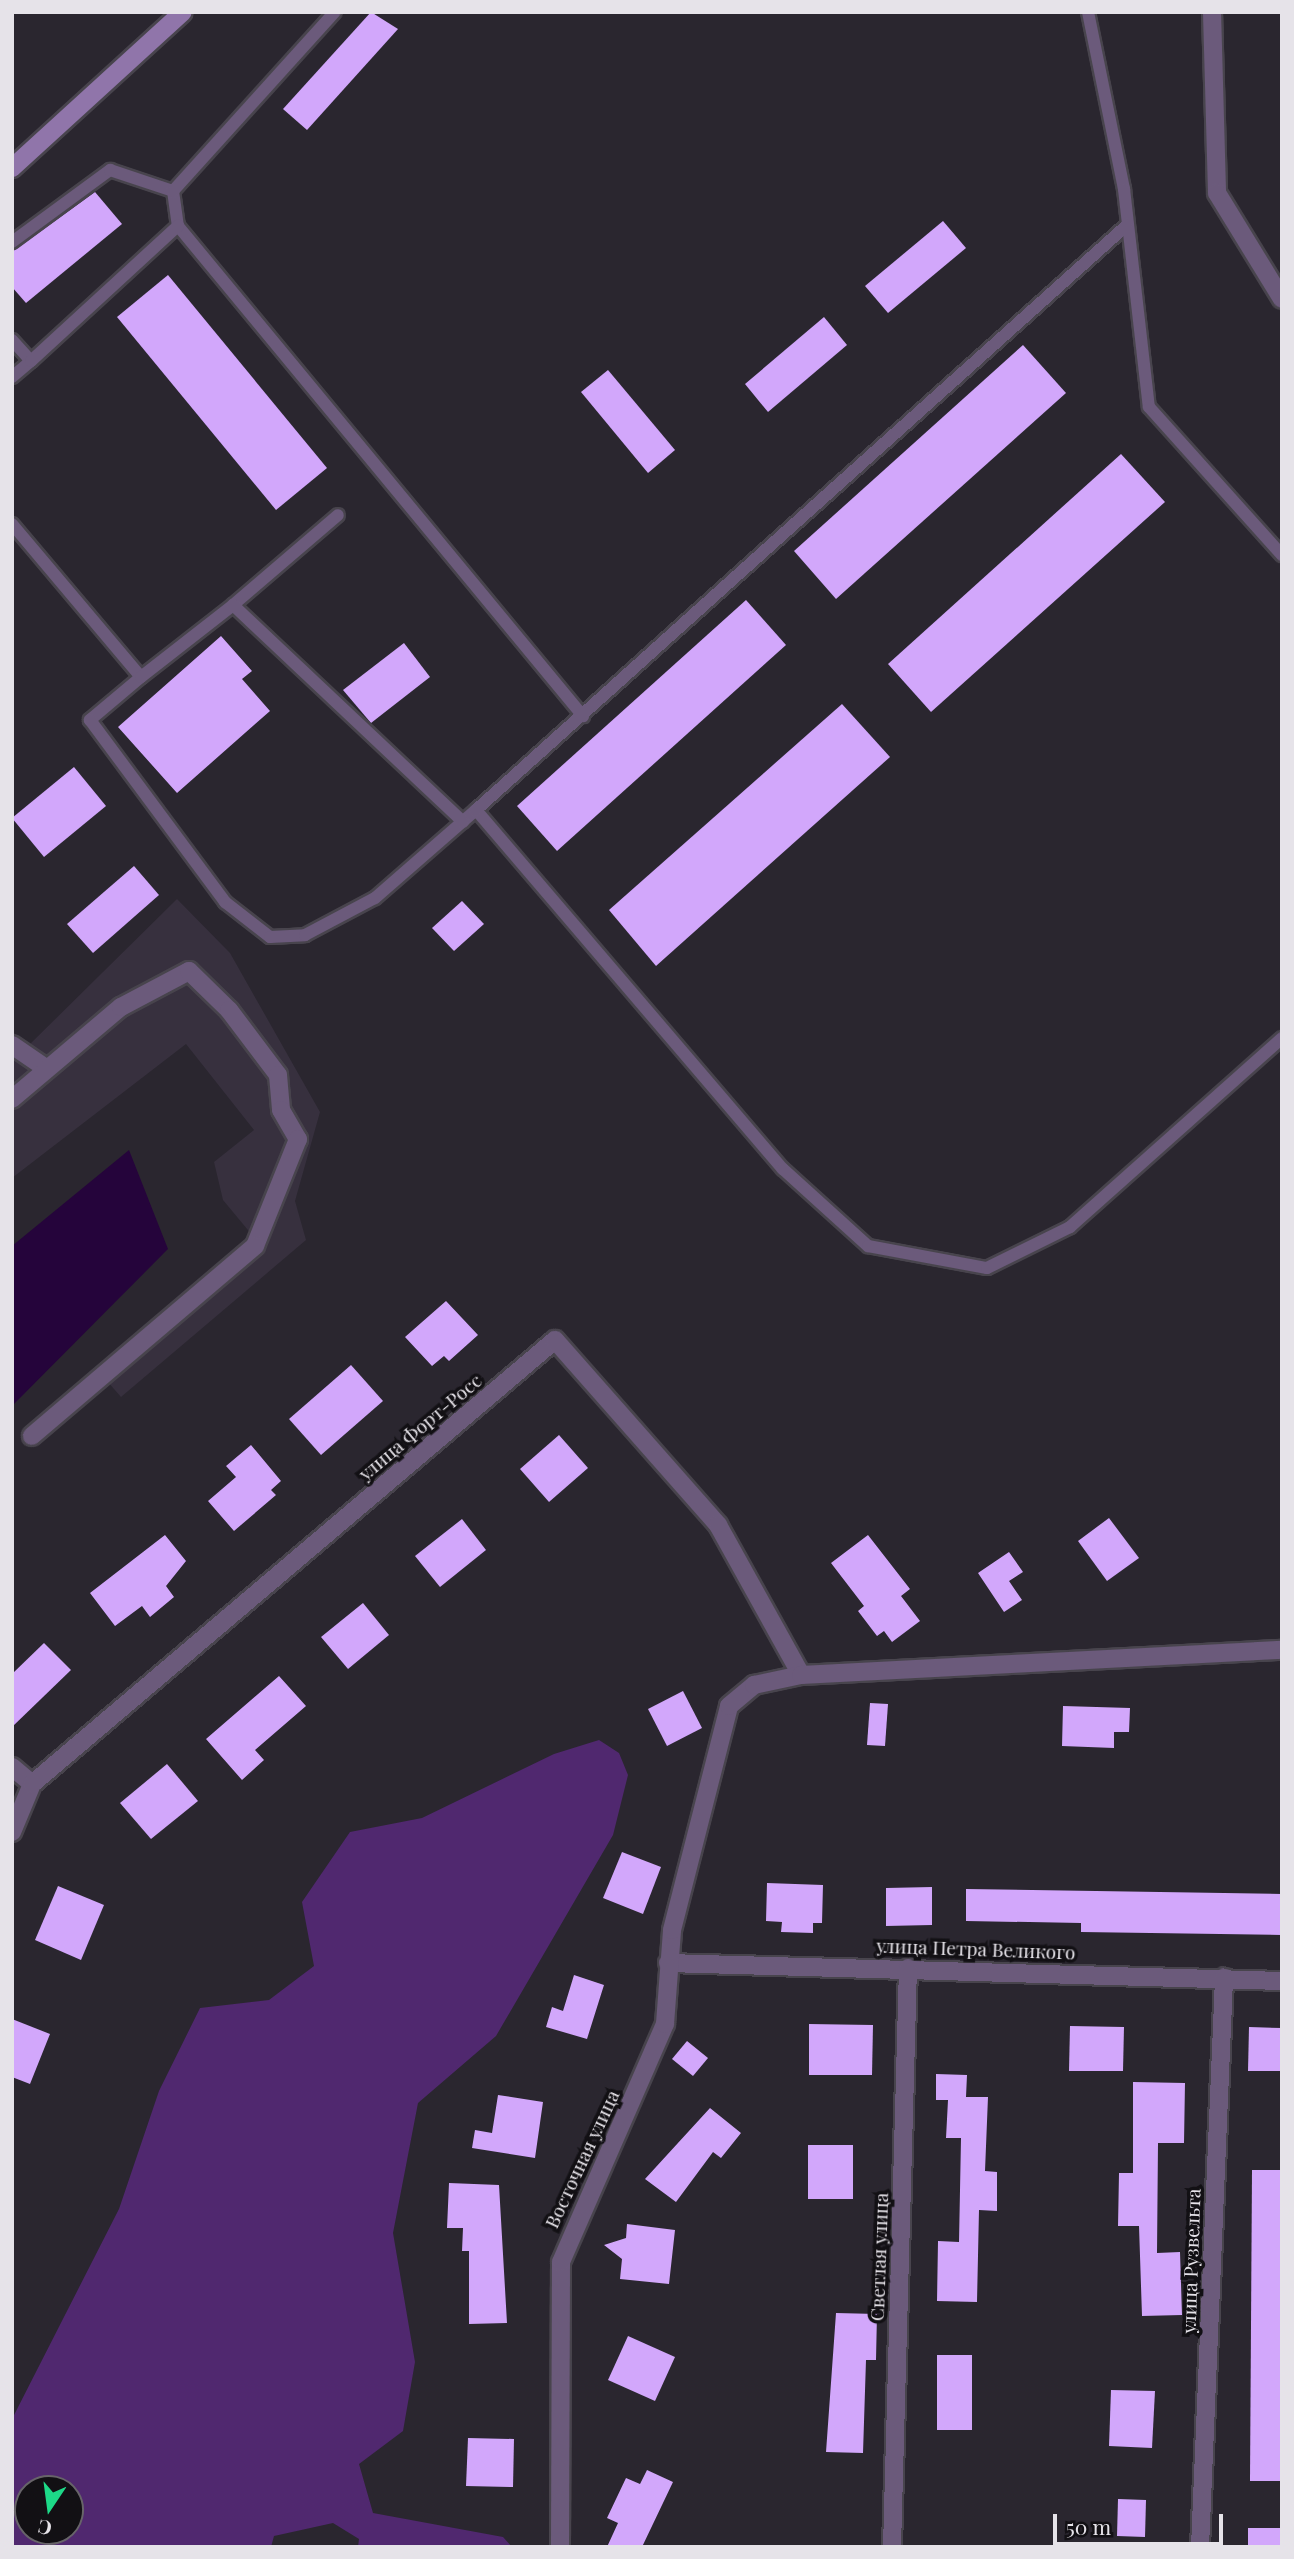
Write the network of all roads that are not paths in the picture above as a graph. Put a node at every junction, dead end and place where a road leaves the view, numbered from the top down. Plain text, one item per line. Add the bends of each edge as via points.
1 (183, 12) edge
2 (335, 12) edge
3 (1088, 12) edge
4 (1212, 12) edge
5 (12, 168) edge
6 (173, 191) junction
7 (1127, 225) junction
8 (178, 226) junction
9 (12, 242) edge
10 (1282, 299) edge
11 (12, 340) edge
12 (31, 361) junction
13 (12, 377) edge
14 (338, 515) dead end
15 (12, 524) edge
16 (1282, 555) edge
17 (233, 605) junction
18 (141, 677) junction
19 (583, 716) junction
20 (476, 810) junction
21 (463, 822) junction
22 (1282, 1038) edge
23 (12, 1045) edge
24 (47, 1069) junction
25 (12, 1099) edge
26 (32, 1436) dead end
27 (1282, 1650) edge
28 (801, 1675) junction
29 (12, 1768) edge
30 (32, 1784) junction
31 (12, 1832) edge
32 (668, 1963) junction
33 (908, 1968) junction
34 (1224, 1978) junction
35 (1282, 1980) edge
36 (560, 2547) edge
37 (892, 2547) edge
38 (1200, 2547) edge

1 - 5 main road
2 - 6 lane
3 - 7 lane
4 - 10 street via 1217,192
6 - 8 lane
6 - 9 lane via 110,170
7 - 16 lane via 1149,407
7 - 19 lane
8 - 12 lane
8 - 19 lane
11 - 12 lane
12 - 13 lane
14 - 17 lane
15 - 18 lane
17 - 18 lane
17 - 21 lane
18 - 21 lane via 90,720 225,902 270,937 329,926 375,898
19 - 20 lane
20 - 21 lane
20 - 22 lane via 783,1169 868,1246 987,1268 1070,1227
23 - 24 street
24 - 25 street
24 - 26 street via 121,1007 189,971 229,1010 278,1075 281,1110 298,1139 255,1246
27 - 28 street, Восточная улица
28 - 30 street, улица Форт-Росс via 718,1525 555,1340
28 - 32 street, Восточная улица via 754,1685 729,1706
29 - 30 street
30 - 31 street, улица Форт-Росс
32 - 33 street, улица Петра Великого
32 - 36 street, Восточная улица via 665,2024 561,2262
33 - 34 street, улица Петра Великого
33 - 37 street, Светлая улица
34 - 35 street, улица Петра Великого
34 - 38 street, улица Рузвельта

